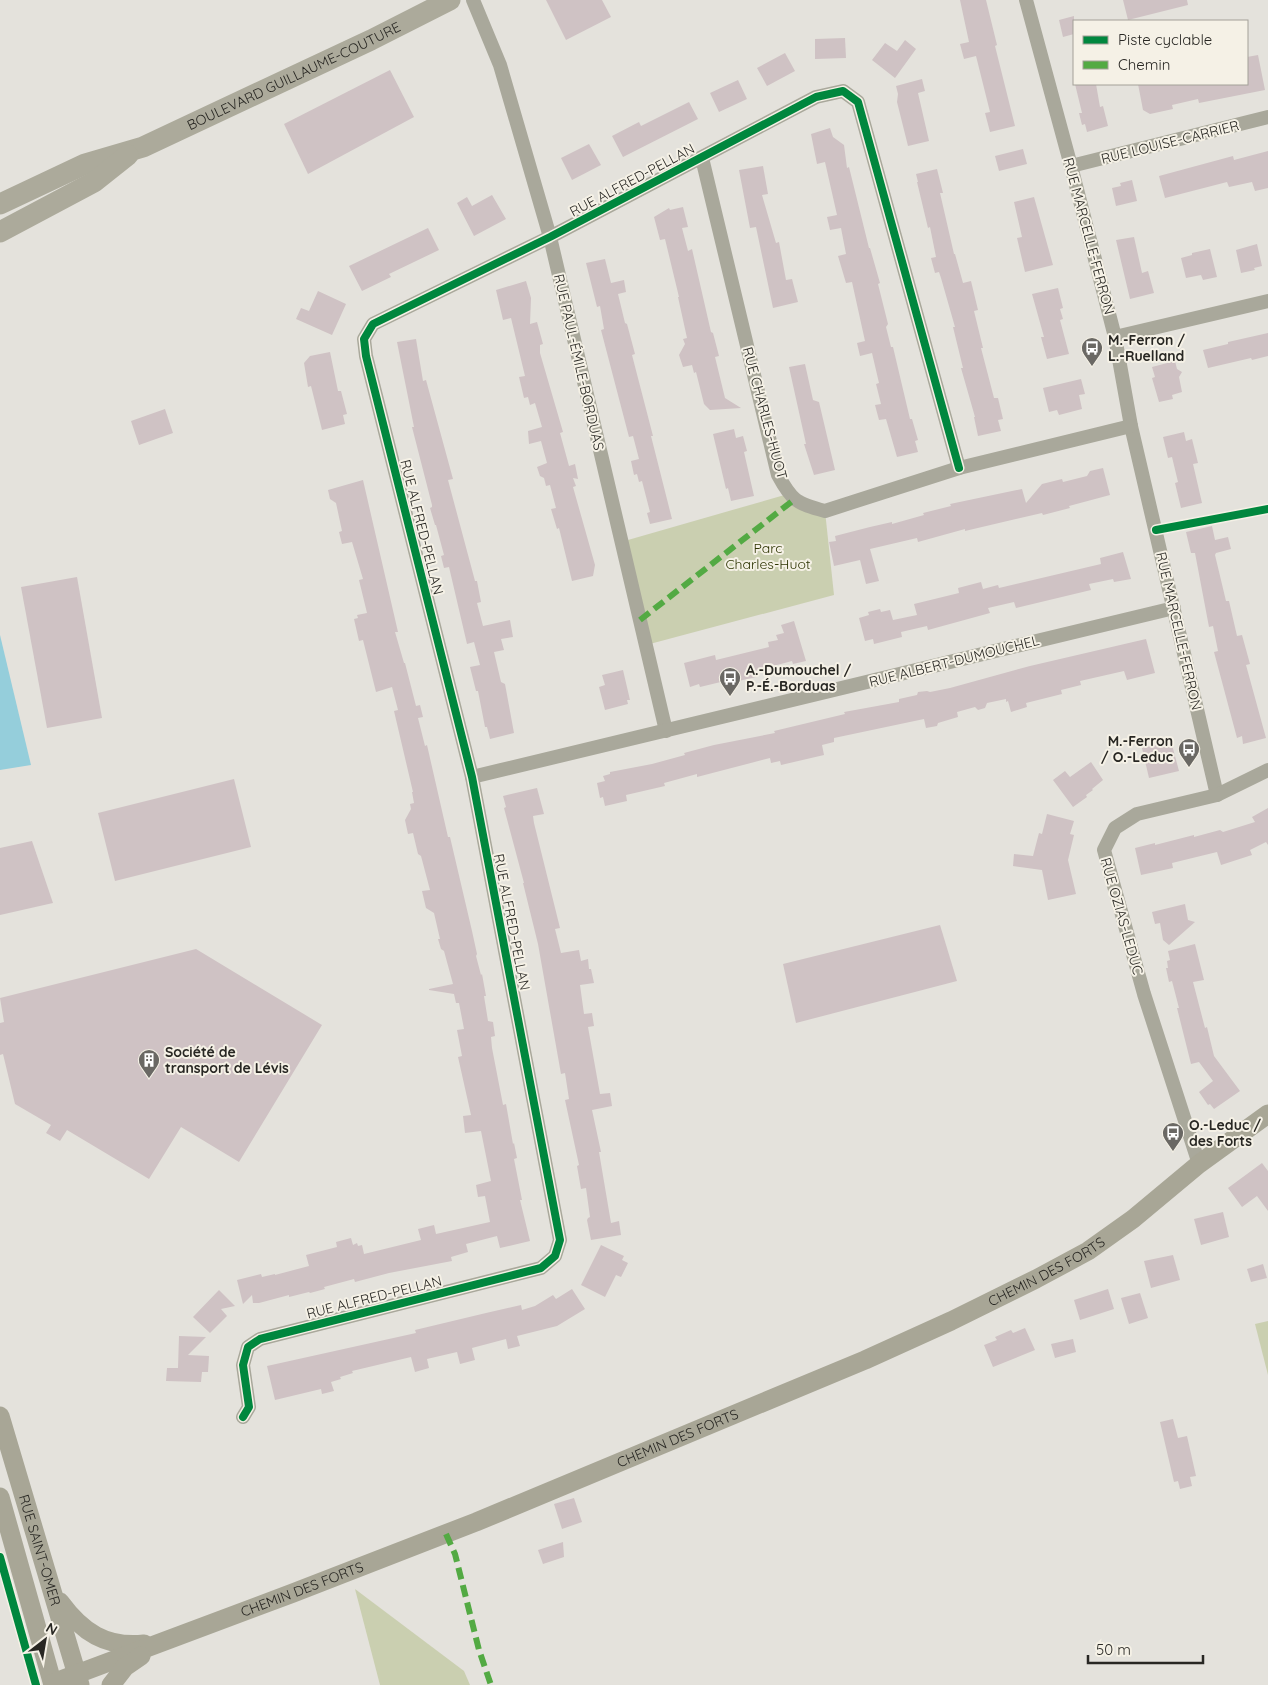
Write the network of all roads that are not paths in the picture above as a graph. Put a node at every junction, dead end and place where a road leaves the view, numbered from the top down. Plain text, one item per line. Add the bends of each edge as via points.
1 (450, 0) edge
2 (473, 0) edge
3 (1026, 0) edge
4 (1268, 117) edge
5 (136, 150) junction
6 (702, 158) junction
7 (1071, 166) junction
8 (0, 204) edge
9 (0, 232) edge
10 (550, 236) junction
11 (1268, 301) edge
12 (1115, 337) junction
13 (1131, 426) junction
14 (959, 468) junction
15 (1174, 608) junction
16 (666, 731) junction
17 (1268, 770) edge
18 (472, 777) junction
19 (1217, 795) junction
20 (1268, 1114) edge
21 (1199, 1164) junction
22 (0, 1416) edge
23 (243, 1416) dead end
24 (0, 1498) edge
25 (52, 1590) junction
26 (170, 1639) junction
27 (79, 1680) edge
28 (51, 1684) edge
29 (111, 1685) edge

1 - 5 main road, BOULEVARD GUILLAUME-COUTURE
2 - 10 street, RUE PAUL-ÉMILE-BORDUAS via 500,65
3 - 7 street, RUE MARCELLE-FERRON
4 - 7 street, RUE LOUISE-CARRIER
5 - 8 main road, BOULEVARD GUILLAUME-COUTURE via 85,164
5 - 9 main road, BOULEVARD GUILLAUME-COUTURE via 94,182
6 - 10 street, RUE ALFRED-PELLAN
6 - 14 street, RUE CHARLES-HUOT via 778,475 788,494 803,505 825,511
6 - 14 street, RUE ALFRED-PELLAN via 816,97 844,91 858,102
7 - 12 street, RUE MARCELLE-FERRON
10 - 16 street, RUE PAUL-ÉMILE-BORDUAS
10 - 18 street, RUE ALFRED-PELLAN via 373,324 364,339
11 - 12 street
12 - 13 street, RUE MARCELLE-FERRON
13 - 14 street, RUE CHARLES-HUOT
13 - 15 street, RUE MARCELLE-FERRON
15 - 16 street, RUE ALBERT-DUMOUCHEL
15 - 19 street, RUE MARCELLE-FERRON
16 - 18 street, RUE ALBERT-DUMOUCHEL
17 - 19 street, RUE OZIAS-LEDUC
18 - 23 street, RUE ALFRED-PELLAN via 560,1240 555,1256 541,1268 260,1339 248,1347 243,1365 249,1407
19 - 21 street, RUE OZIAS-LEDUC via 1137,814 1115,828 1104,850 1144,994
20 - 21 street, CHEMIN DES FORTS
21 - 26 street, CHEMIN DES FORTS via 1133,1219 1088,1251 951,1322 476,1522
22 - 25 street, RUE SAINT-OMER
24 - 28 street, RUE SAINT-OMER
25 - 26 street via 74,1620 105,1640 135,1645
25 - 27 street, RUE SAINT-OMER
26 - 27 street, CHEMIN DES FORTS
26 - 29 street via 126,1667
27 - 28 street, CHEMIN DES FORTS

